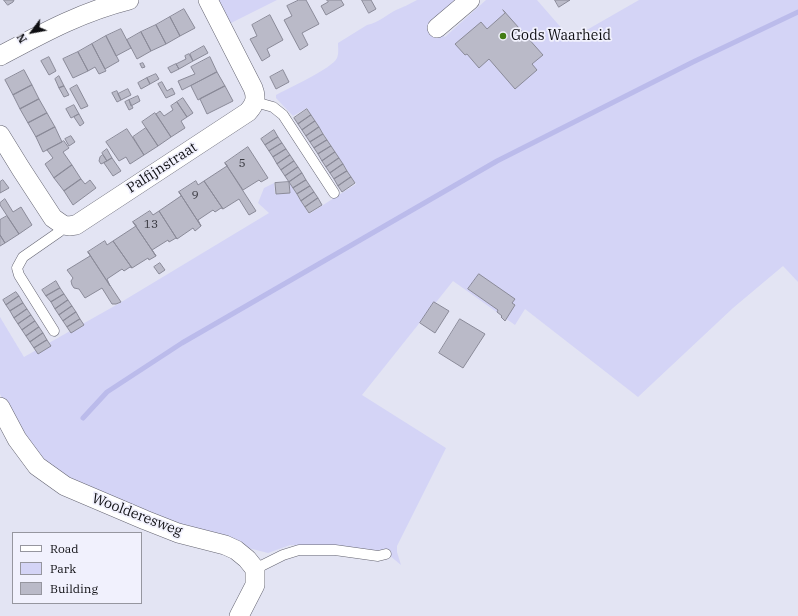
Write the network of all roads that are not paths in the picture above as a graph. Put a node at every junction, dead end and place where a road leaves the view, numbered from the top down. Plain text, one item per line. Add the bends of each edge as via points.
1 (129, 0) edge
2 (208, 0) edge
3 (470, 0) edge
4 (80, 7) edge
5 (437, 28) dead end
6 (0, 56) edge
7 (255, 102) junction
8 (0, 135) edge
9 (334, 193) dead end
10 (63, 226) junction
11 (54, 331) dead end
12 (0, 407) edge
13 (386, 554) dead end
14 (254, 568) junction
15 (239, 616) edge

1 - 4 street
2 - 7 street via 253,88
3 - 5 street
4 - 6 street via 60,24
7 - 9 lane via 273,107 283,115
7 - 10 street, Palfijnstraat via 248,112 76,225
8 - 10 street via 53,218
10 - 11 lane, Palfijnstraat via 59,232 23,257 17,268
12 - 14 street, Woolderesweg via 16,439 37,466 64,486 165,528 225,545 236,550
13 - 14 lane via 378,556 334,550 299,550
14 - 15 street via 255,585

